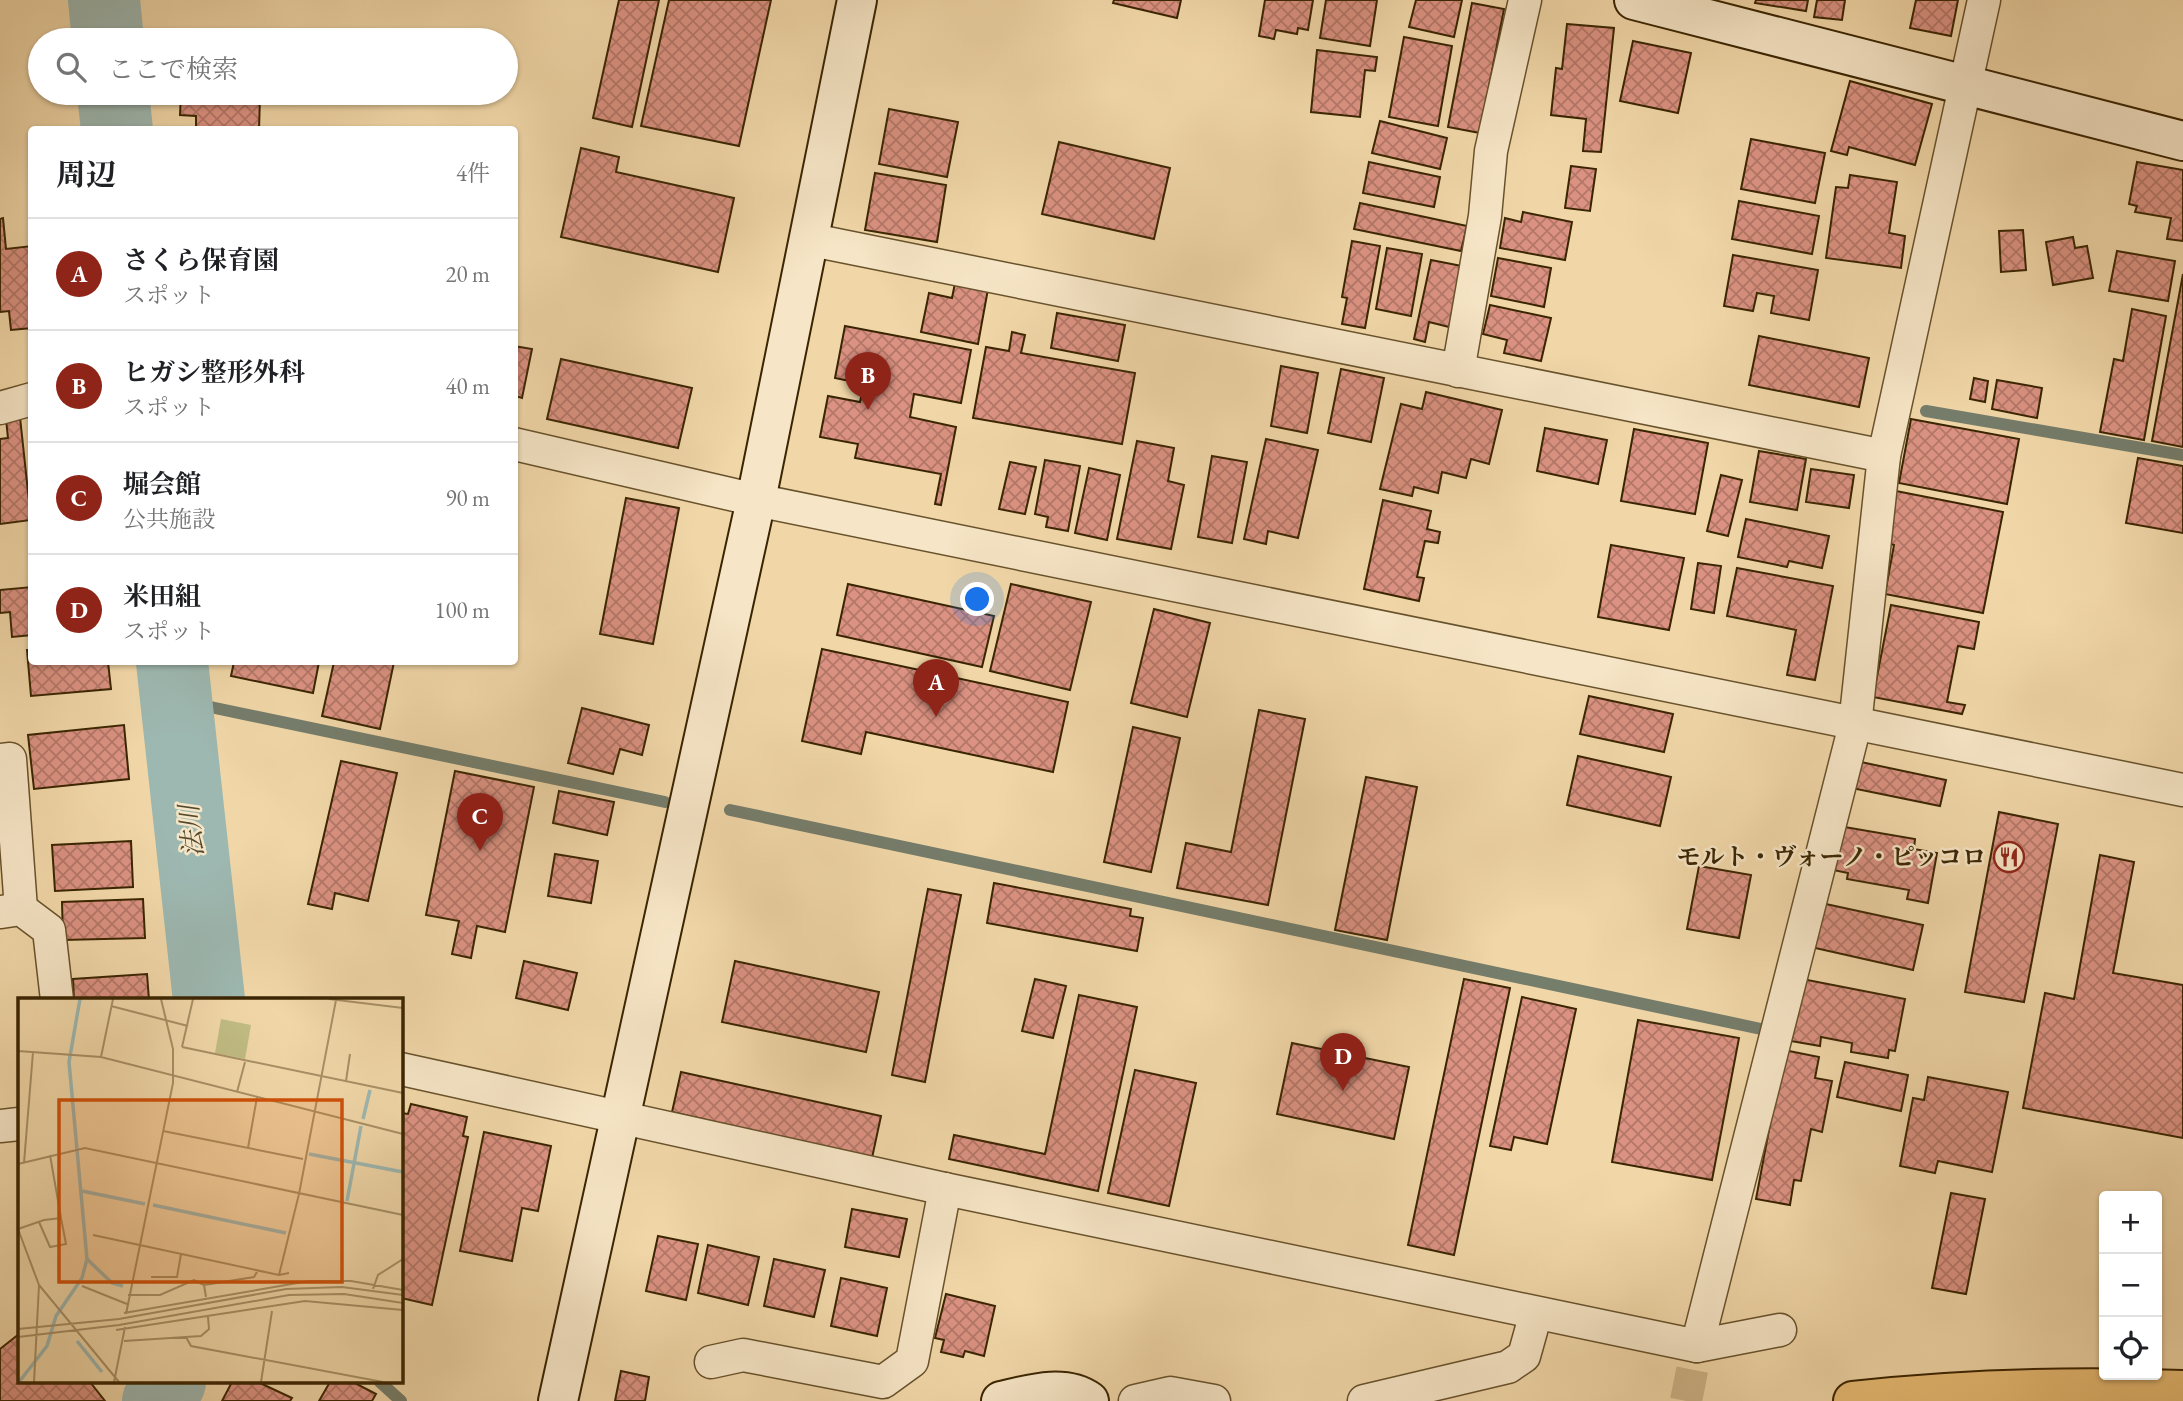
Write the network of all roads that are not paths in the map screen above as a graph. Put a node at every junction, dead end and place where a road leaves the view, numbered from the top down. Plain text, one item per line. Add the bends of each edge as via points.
1 (857, 0) edge
2 (1525, 0) edge
3 (1634, 0) edge
4 (1984, 0) edge
5 (1967, 85) junction
6 (2183, 141) edge
7 (807, 239) junction
8 (1458, 371) junction
9 (28, 400) edge
10 (0, 408) edge
11 (518, 445) edge
12 (1884, 456) junction
13 (756, 500) junction
14 (1855, 725) junction
15 (0, 760) edge
16 (2183, 790) edge
17 (11, 910) edge
18 (57, 998) edge
19 (402, 1069) edge
20 (622, 1118) junction
21 (18, 1124) edge
22 (0, 1126) edge
23 (945, 1189) junction
24 (1536, 1313) junction
25 (1780, 1331) dead end
26 (1696, 1346) junction
27 (710, 1362) dead end
28 (2183, 1390) edge
29 (558, 1401) edge
30 (1001, 1401) edge
31 (1089, 1401) edge
32 (1135, 1401) edge
33 (1214, 1401) edge
34 (1364, 1401) edge
35 (1853, 1401) edge

1 - 7 street
2 - 8 street via 1491,151 1485,216
3 - 5 street
4 - 5 street
5 - 6 street
5 - 12 street
7 - 8 street
7 - 13 street
8 - 12 street
9 - 10 street
11 - 13 street
12 - 14 street
13 - 14 street
13 - 20 street
14 - 16 street
14 - 26 street
15 - 17 street via 10,759
17 - 18 street via 50,930
19 - 20 street
20 - 23 street
20 - 29 street
21 - 22 street
23 - 24 street
23 - 27 street via 912,1362 883,1382 743,1355
24 - 26 street
24 - 34 street via 1524,1356 1508,1367
25 - 26 street
28 - 35 highway via 2080,1387 1931,1392
30 - 31 street via 1044,1391 1083,1396
32 - 33 street via 1170,1393

